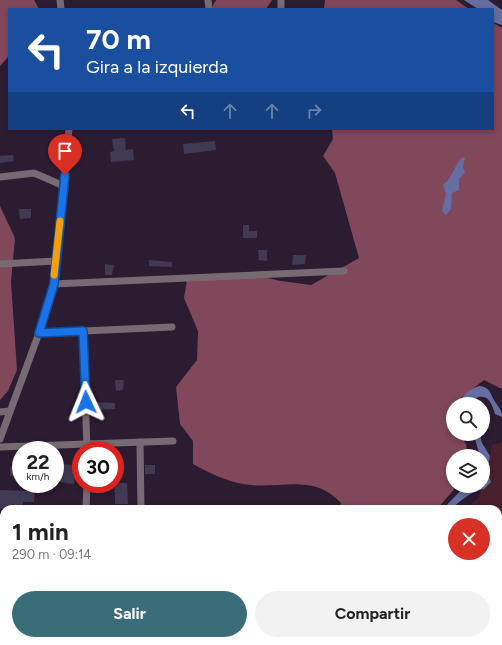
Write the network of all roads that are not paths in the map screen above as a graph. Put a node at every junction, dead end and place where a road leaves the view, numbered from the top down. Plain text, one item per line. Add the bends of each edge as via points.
1 (68, 130) edge
2 (0, 177) edge
3 (64, 186) junction
4 (56, 261) junction
5 (0, 264) edge
6 (344, 271) dead end
7 (54, 284) junction
8 (172, 327) dead end
9 (83, 331) junction
10 (39, 333) junction
11 (10, 411) junction
12 (0, 412) edge
13 (0, 439) edge
14 (87, 441) edge
15 (173, 441) dead end
16 (140, 442) junction
17 (124, 444) edge
18 (0, 447) edge
19 (72, 447) edge
20 (87, 493) edge
21 (86, 505) edge
22 (141, 505) edge

1 - 3 street
2 - 3 street via 34,173
3 - 4 street
4 - 5 street
4 - 7 street
6 - 7 street
7 - 10 street
8 - 9 street
9 - 10 street
9 - 14 street
10 - 11 street
11 - 12 street
11 - 13 street
15 - 16 street
16 - 17 street
16 - 22 street
18 - 19 street
20 - 21 street

